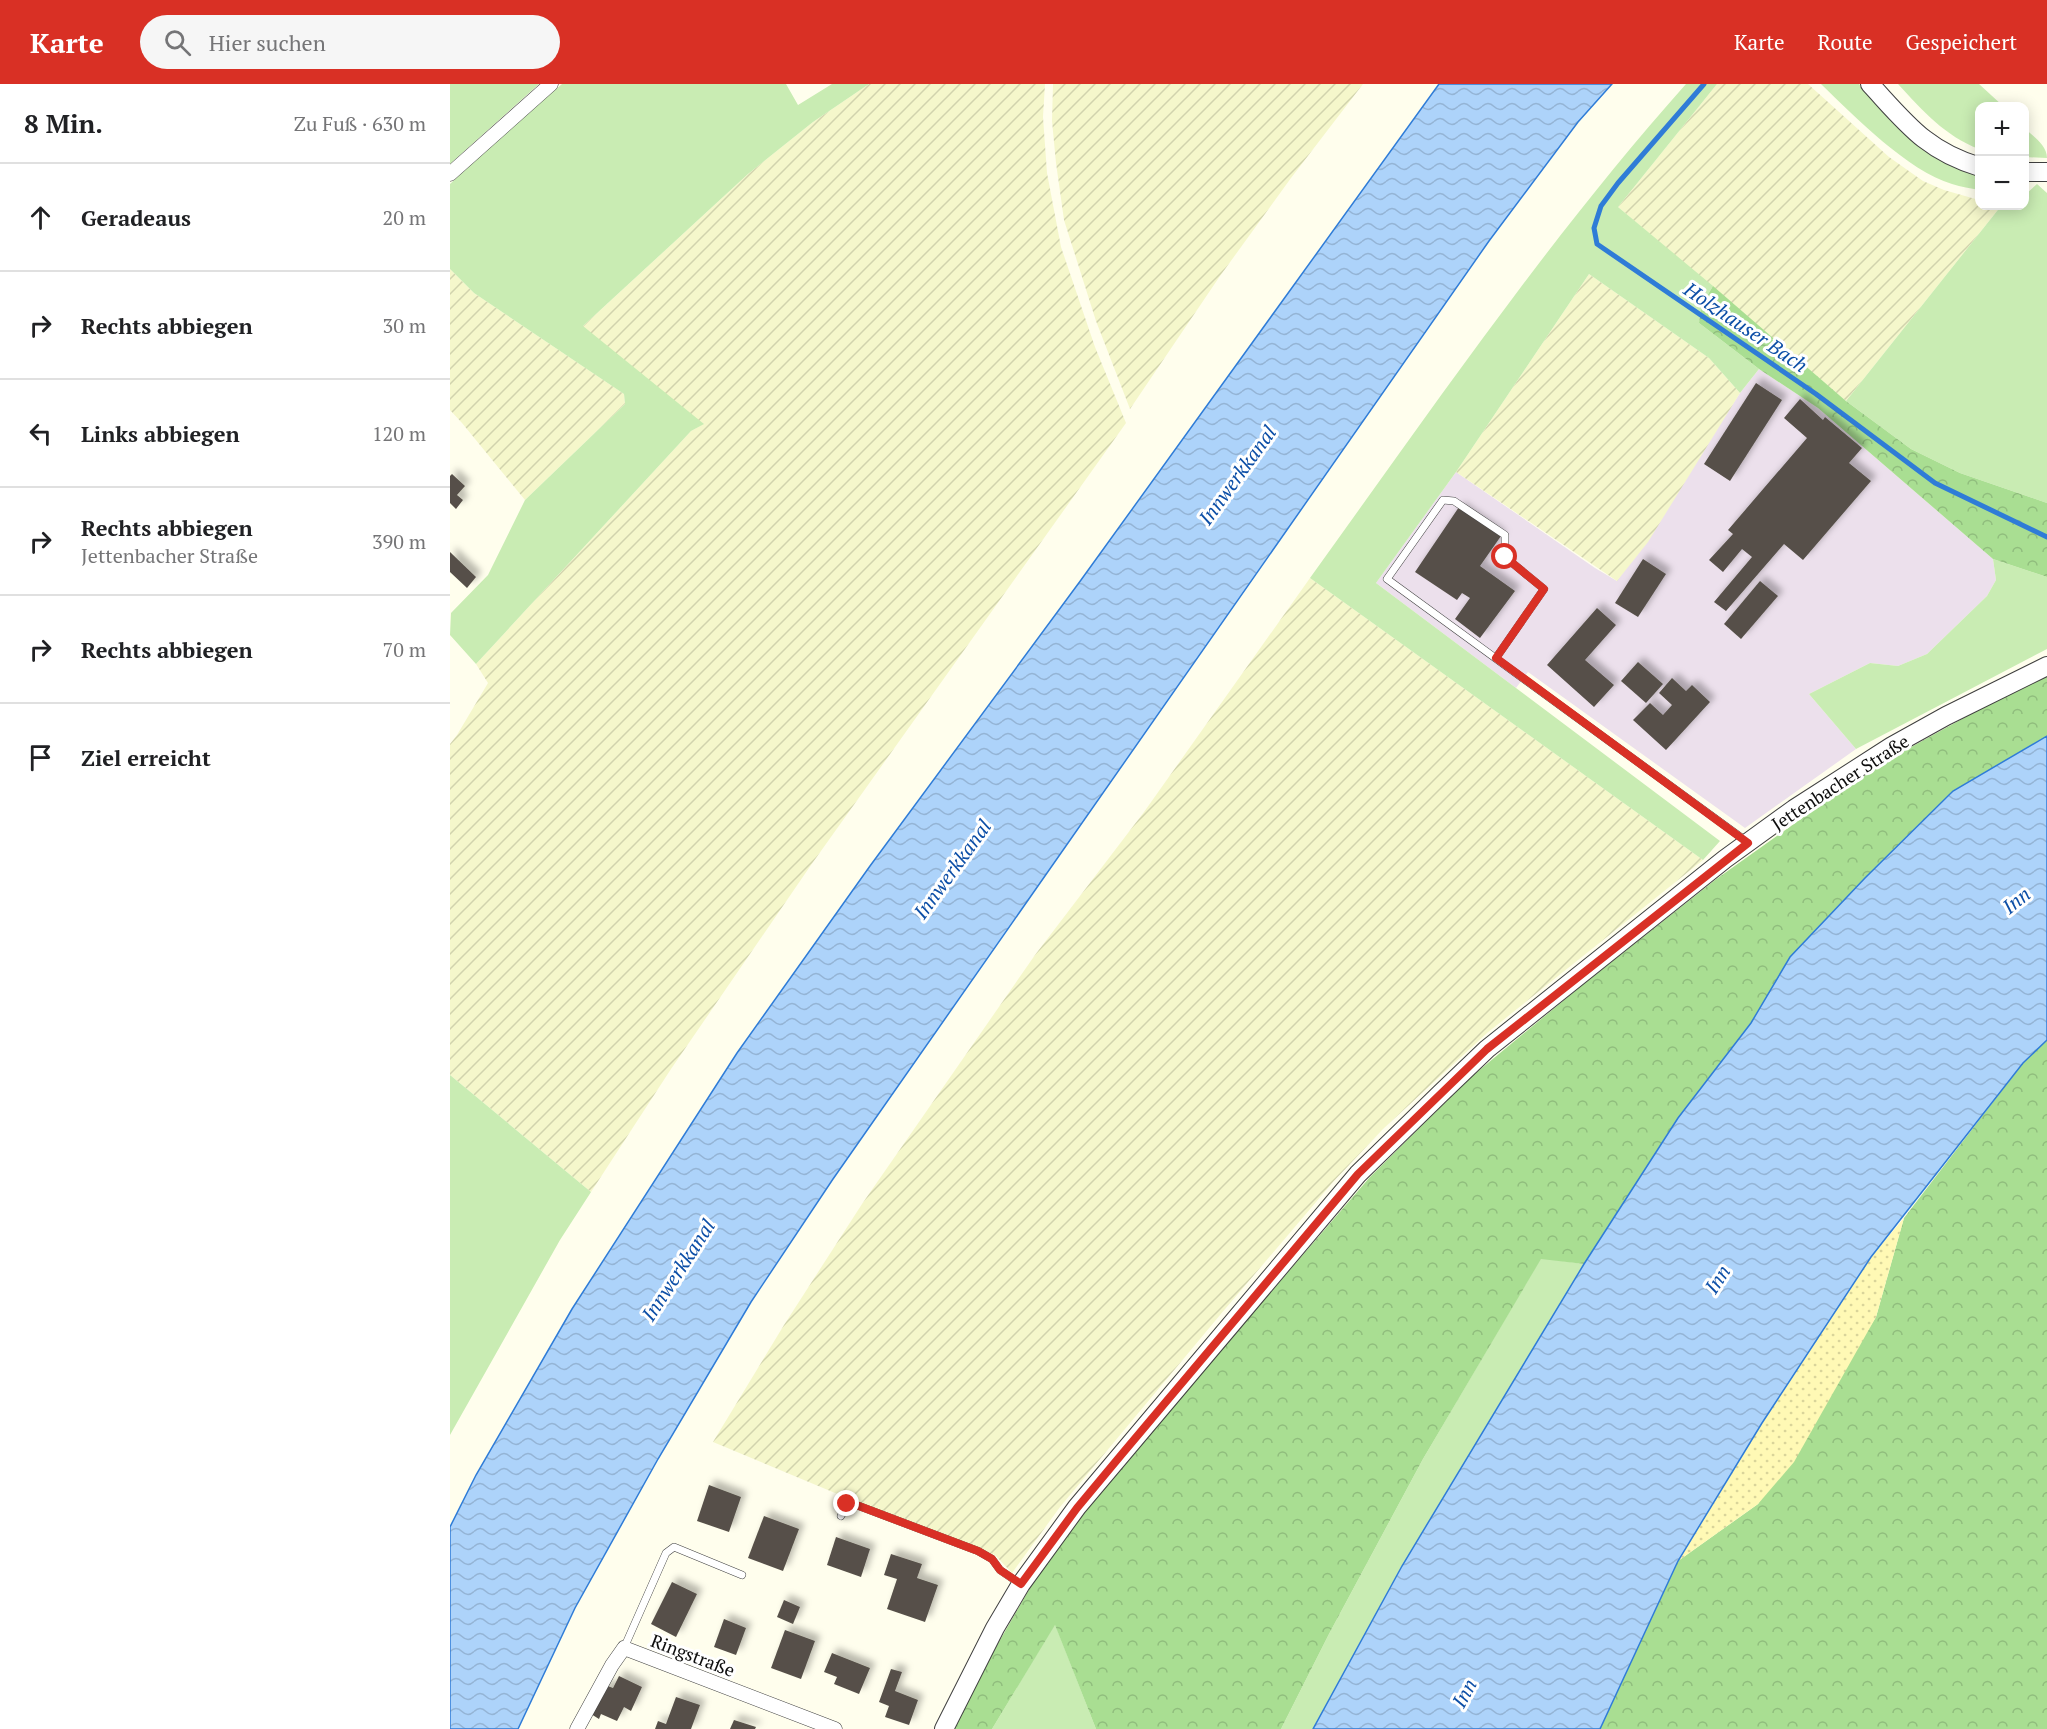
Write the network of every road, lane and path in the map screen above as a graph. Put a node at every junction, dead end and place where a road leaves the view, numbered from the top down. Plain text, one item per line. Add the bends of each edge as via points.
1 (551, 84) edge
2 (1870, 84) edge
3 (1975, 165) edge
4 (2029, 172) edge
5 (2047, 172) edge
6 (450, 174) edge
7 (1496, 658) junction
8 (2047, 666) edge
9 (1748, 843) junction
10 (841, 1516) dead end
11 (742, 1575) dead end
12 (1021, 1584) junction
13 (624, 1648) junction
14 (578, 1729) edge
15 (835, 1729) edge
16 (944, 1729) edge

1 - 6 street
2 - 3 street via 1927,143
4 - 5 street
7 - 7 lane via 1387,579 1443,500 1454,501 1505,535 1505,557 1544,589
7 - 9 lane
8 - 9 street, Jettenbacher Straße via 1892,746
9 - 12 street, Jettenbacher Straße via 1487,1049 1358,1174 1077,1508
10 - 12 lane via 847,1504 870,1510 978,1551
11 - 13 lane via 674,1547 666,1553
12 - 16 street, Jettenbacher Straße
13 - 14 street, Ringstraße
13 - 15 street, Ringstraße

